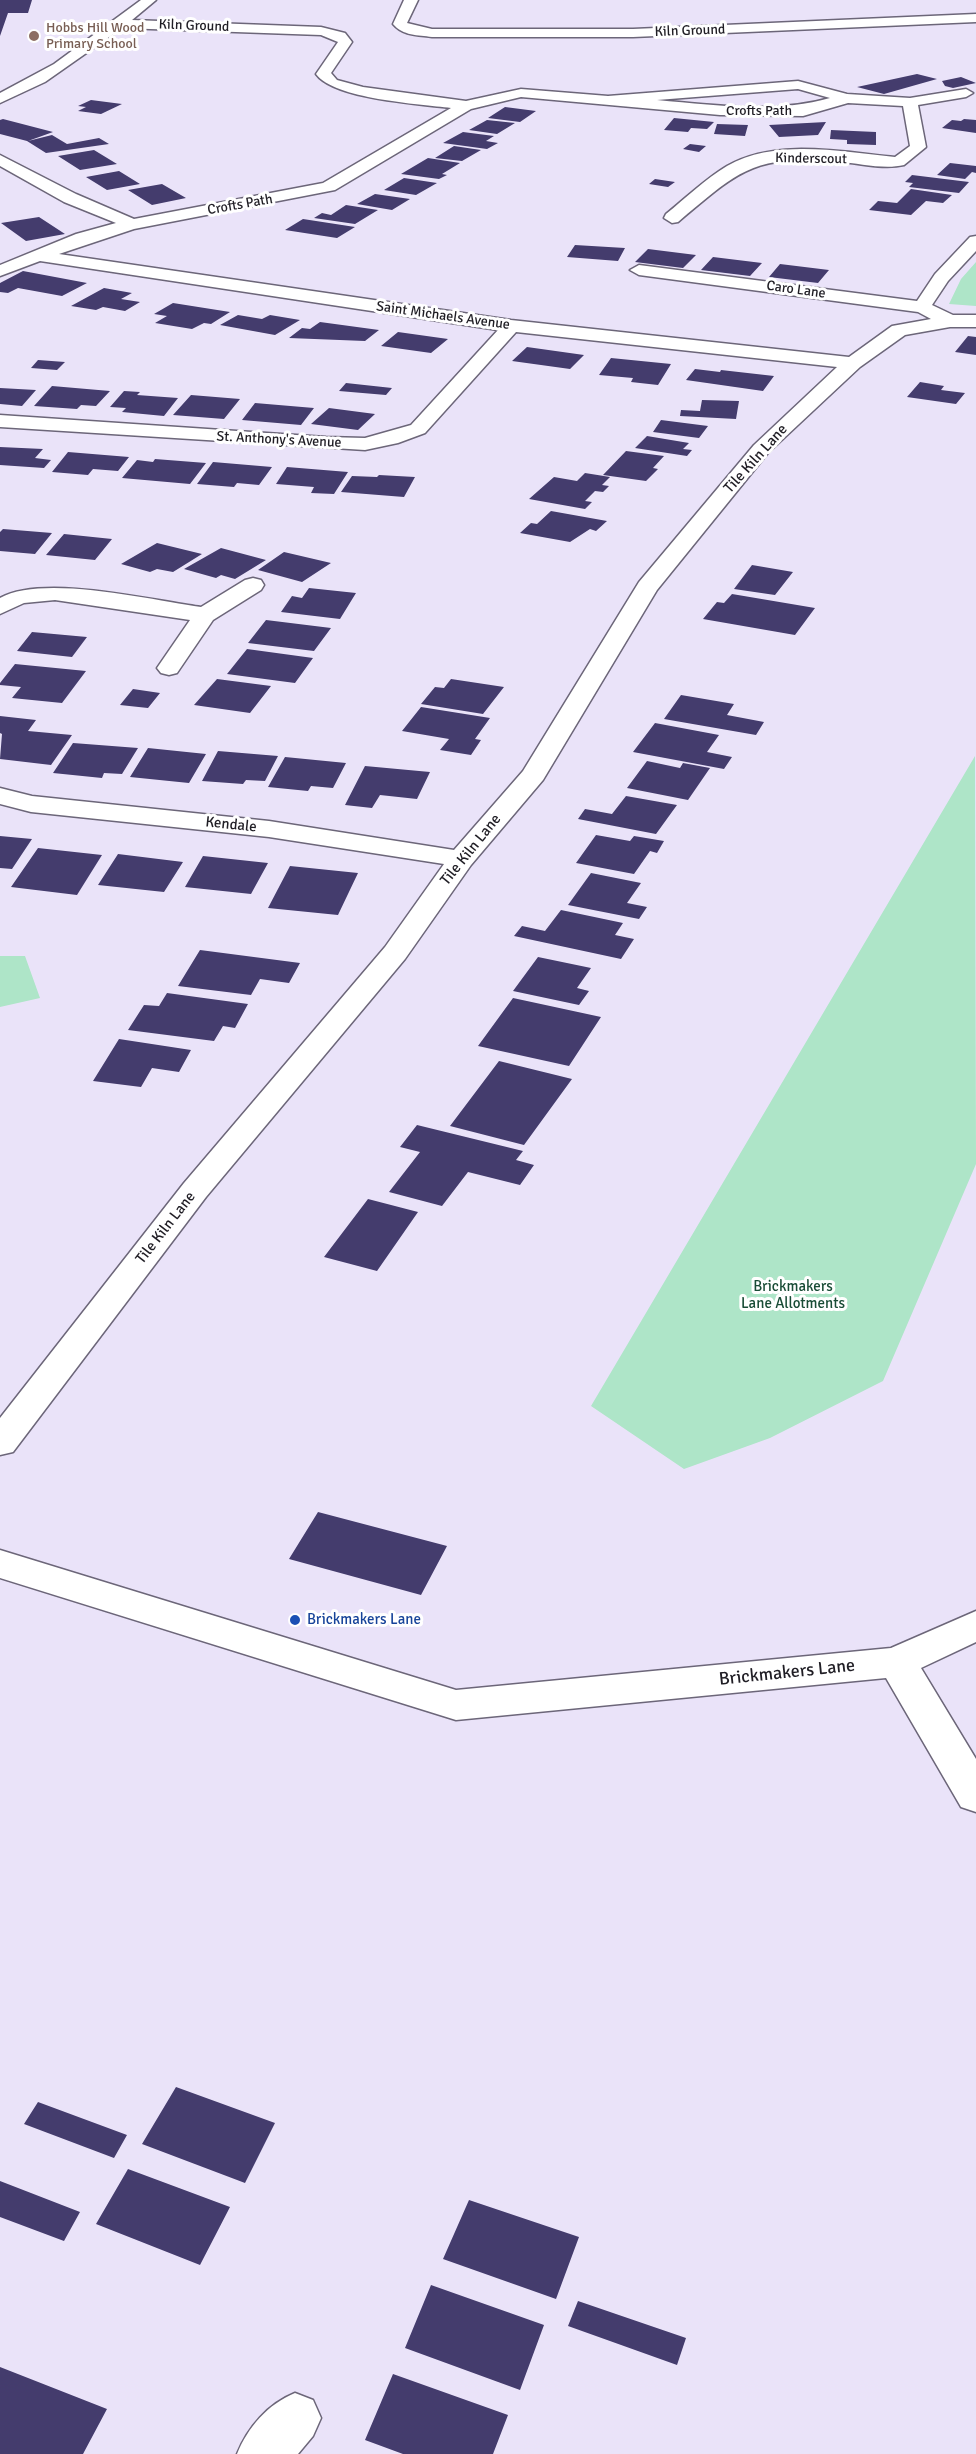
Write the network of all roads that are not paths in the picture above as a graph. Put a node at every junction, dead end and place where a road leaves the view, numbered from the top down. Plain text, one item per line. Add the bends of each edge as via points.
1 (149, 0) edge
2 (411, 0) edge
3 (976, 18) edge
4 (119, 24) junction
5 (340, 36) joint
6 (966, 93) dead end
7 (847, 98) junction
8 (0, 99) edge
9 (613, 99) junction
10 (910, 102) junction
11 (466, 106) junction
12 (0, 160) edge
13 (672, 218) dead end
14 (132, 224) junction
15 (976, 241) edge
16 (35, 255) junction
17 (639, 270) dead end
18 (0, 271) edge
19 (922, 307) junction
20 (963, 321) edge
21 (511, 326) junction
22 (853, 363) junction
23 (0, 420) edge
24 (253, 585) dead end
25 (0, 607) edge
26 (205, 615) junction
27 (169, 668) dead end
28 (0, 796) edge
29 (461, 859) junction
30 (0, 1443) edge
31 (0, 1564) edge
32 (976, 1625) edge
33 (897, 1662) junction
34 (976, 1795) edge

1 - 4 street
2 - 3 street, Kiln Ground via 400,24 405,29 432,33 633,33
4 - 5 street, Kiln Ground via 321,31
4 - 8 street via 93,45
5 - 11 street, Crofts Path via 345,42 323,74 332,83
6 - 10 street
7 - 9 street, Crofts Path via 798,85
7 - 9 street, Crofts Path via 803,111 720,111
7 - 10 street
9 - 11 street, Crofts Path via 521,93
10 - 13 street, Kinderscout via 918,147 898,162 807,156 763,158 735,168
11 - 14 street, Crofts Path via 329,187
12 - 14 street via 69,198
14 - 16 street, Crofts Path
15 - 19 street via 941,278
16 - 18 street, Crofts Path
16 - 21 street, Saint Michaels Avenue
17 - 19 street, Caro Lane
19 - 20 street, Caro Lane
20 - 22 street, Tile Kiln Lane via 899,330
21 - 22 street, Saint Michaels Avenue
21 - 23 street, St. Anthony's Avenue via 418,429 391,440 326,443
22 - 29 street, Tile Kiln Lane via 761,449 647,587 534,775
24 - 26 street
25 - 26 street via 18,597 55,593
26 - 27 street
28 - 29 street, Kendale via 31,804 269,829
29 - 30 street, Tile Kiln Lane via 395,953 195,1190
31 - 33 street, Brickmakers Lane via 456,1705
32 - 33 street, Brickmakers Lane
33 - 34 street

